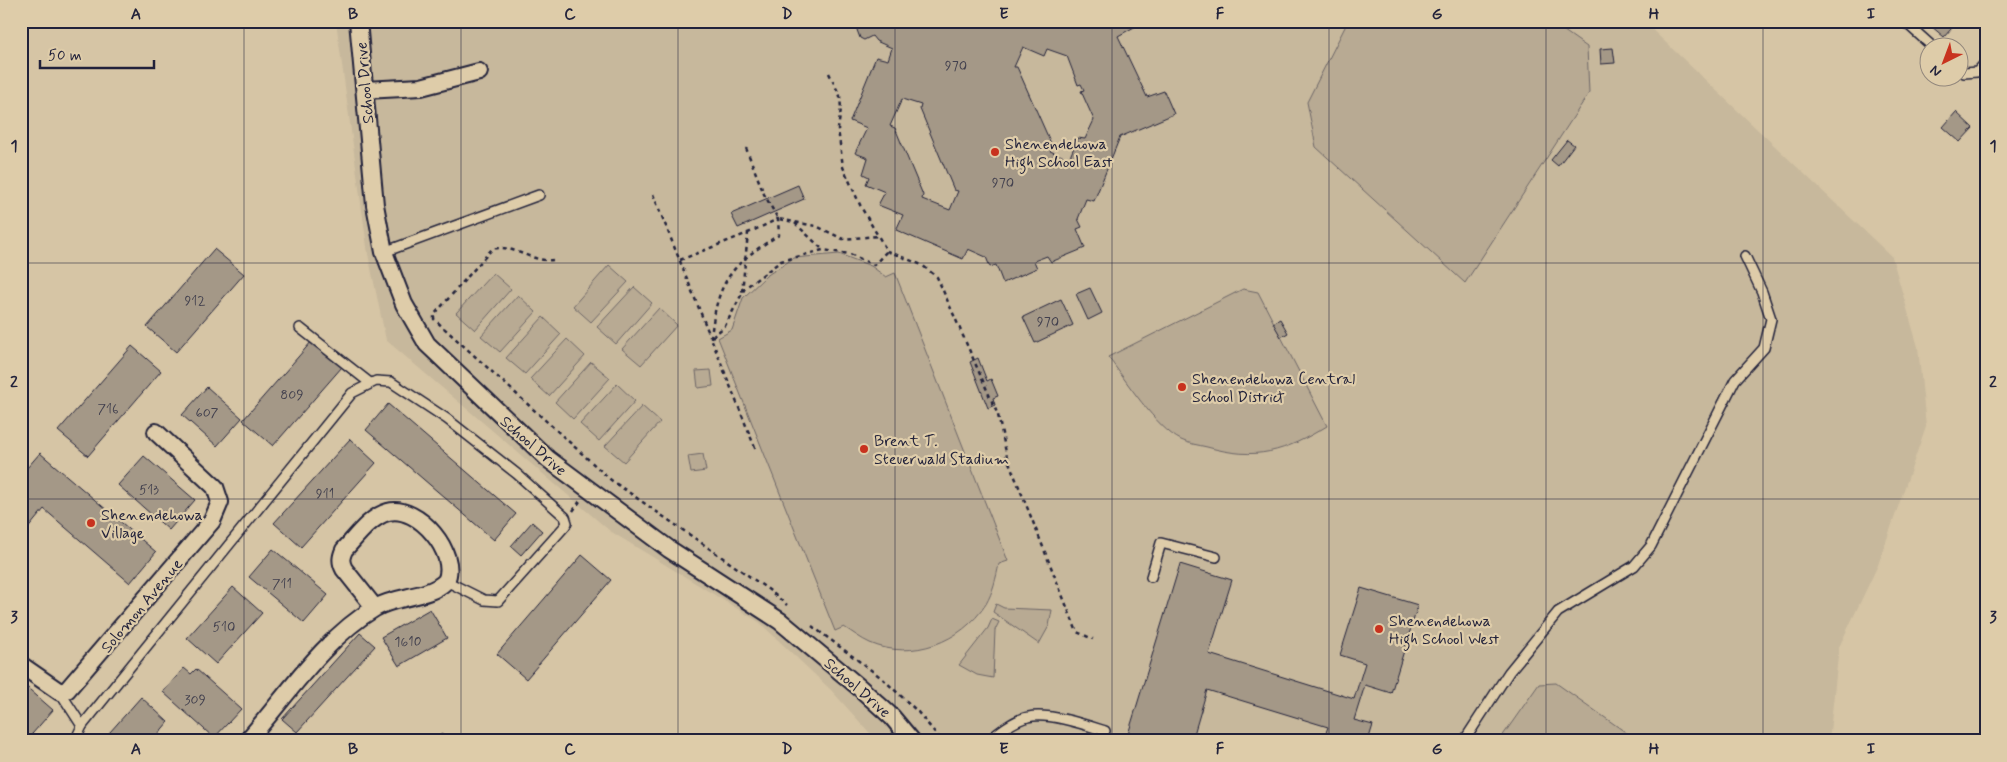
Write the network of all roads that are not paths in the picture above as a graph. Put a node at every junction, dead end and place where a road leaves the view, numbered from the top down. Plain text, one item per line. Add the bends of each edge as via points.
1 (358, 21) edge
2 (1904, 21) edge
3 (1923, 38) edge
4 (1986, 62) edge
5 (479, 72) dead end
6 (1970, 73) edge
7 (364, 90) junction
8 (538, 195) dead end
9 (384, 252) junction
10 (1745, 256) dead end
11 (300, 328) dead end
12 (370, 383) junction
13 (156, 432) dead end
14 (1216, 557) dead end
15 (1151, 577) dead end
16 (446, 581) junction
17 (375, 608) junction
18 (21, 665) edge
19 (60, 692) junction
20 (82, 726) junction
21 (1105, 731) dead end
22 (75, 741) edge
23 (247, 741) edge
24 (912, 741) edge
25 (988, 741) edge
26 (1464, 741) edge

1 - 7 street, School Drive
2 - 3 lane
4 - 6 lane via 1977,72
5 - 7 street via 421,87
7 - 9 street, School Drive via 375,206
8 - 9 lane
9 - 24 street, School Drive via 404,304 427,344 515,430 548,459 669,549 780,621 867,694
10 - 26 lane via 1771,320 1764,348 1735,380 1651,546 1634,566 1558,612 1509,672
11 - 12 lane
12 - 16 lane via 391,382 419,399 516,474 567,520 498,601 484,600
12 - 20 lane via 352,393
13 - 19 street, Solomon Avenue via 215,487 220,502 212,522 79,679
14 - 15 lane via 1161,543
16 - 17 street via 436,589
16 - 17 street via 448,563 430,529 409,512 388,512 368,524 344,550 341,562
17 - 23 street via 334,639
18 - 19 street
19 - 20 lane
20 - 22 lane
21 - 25 lane via 1069,719 1029,716 1004,728

